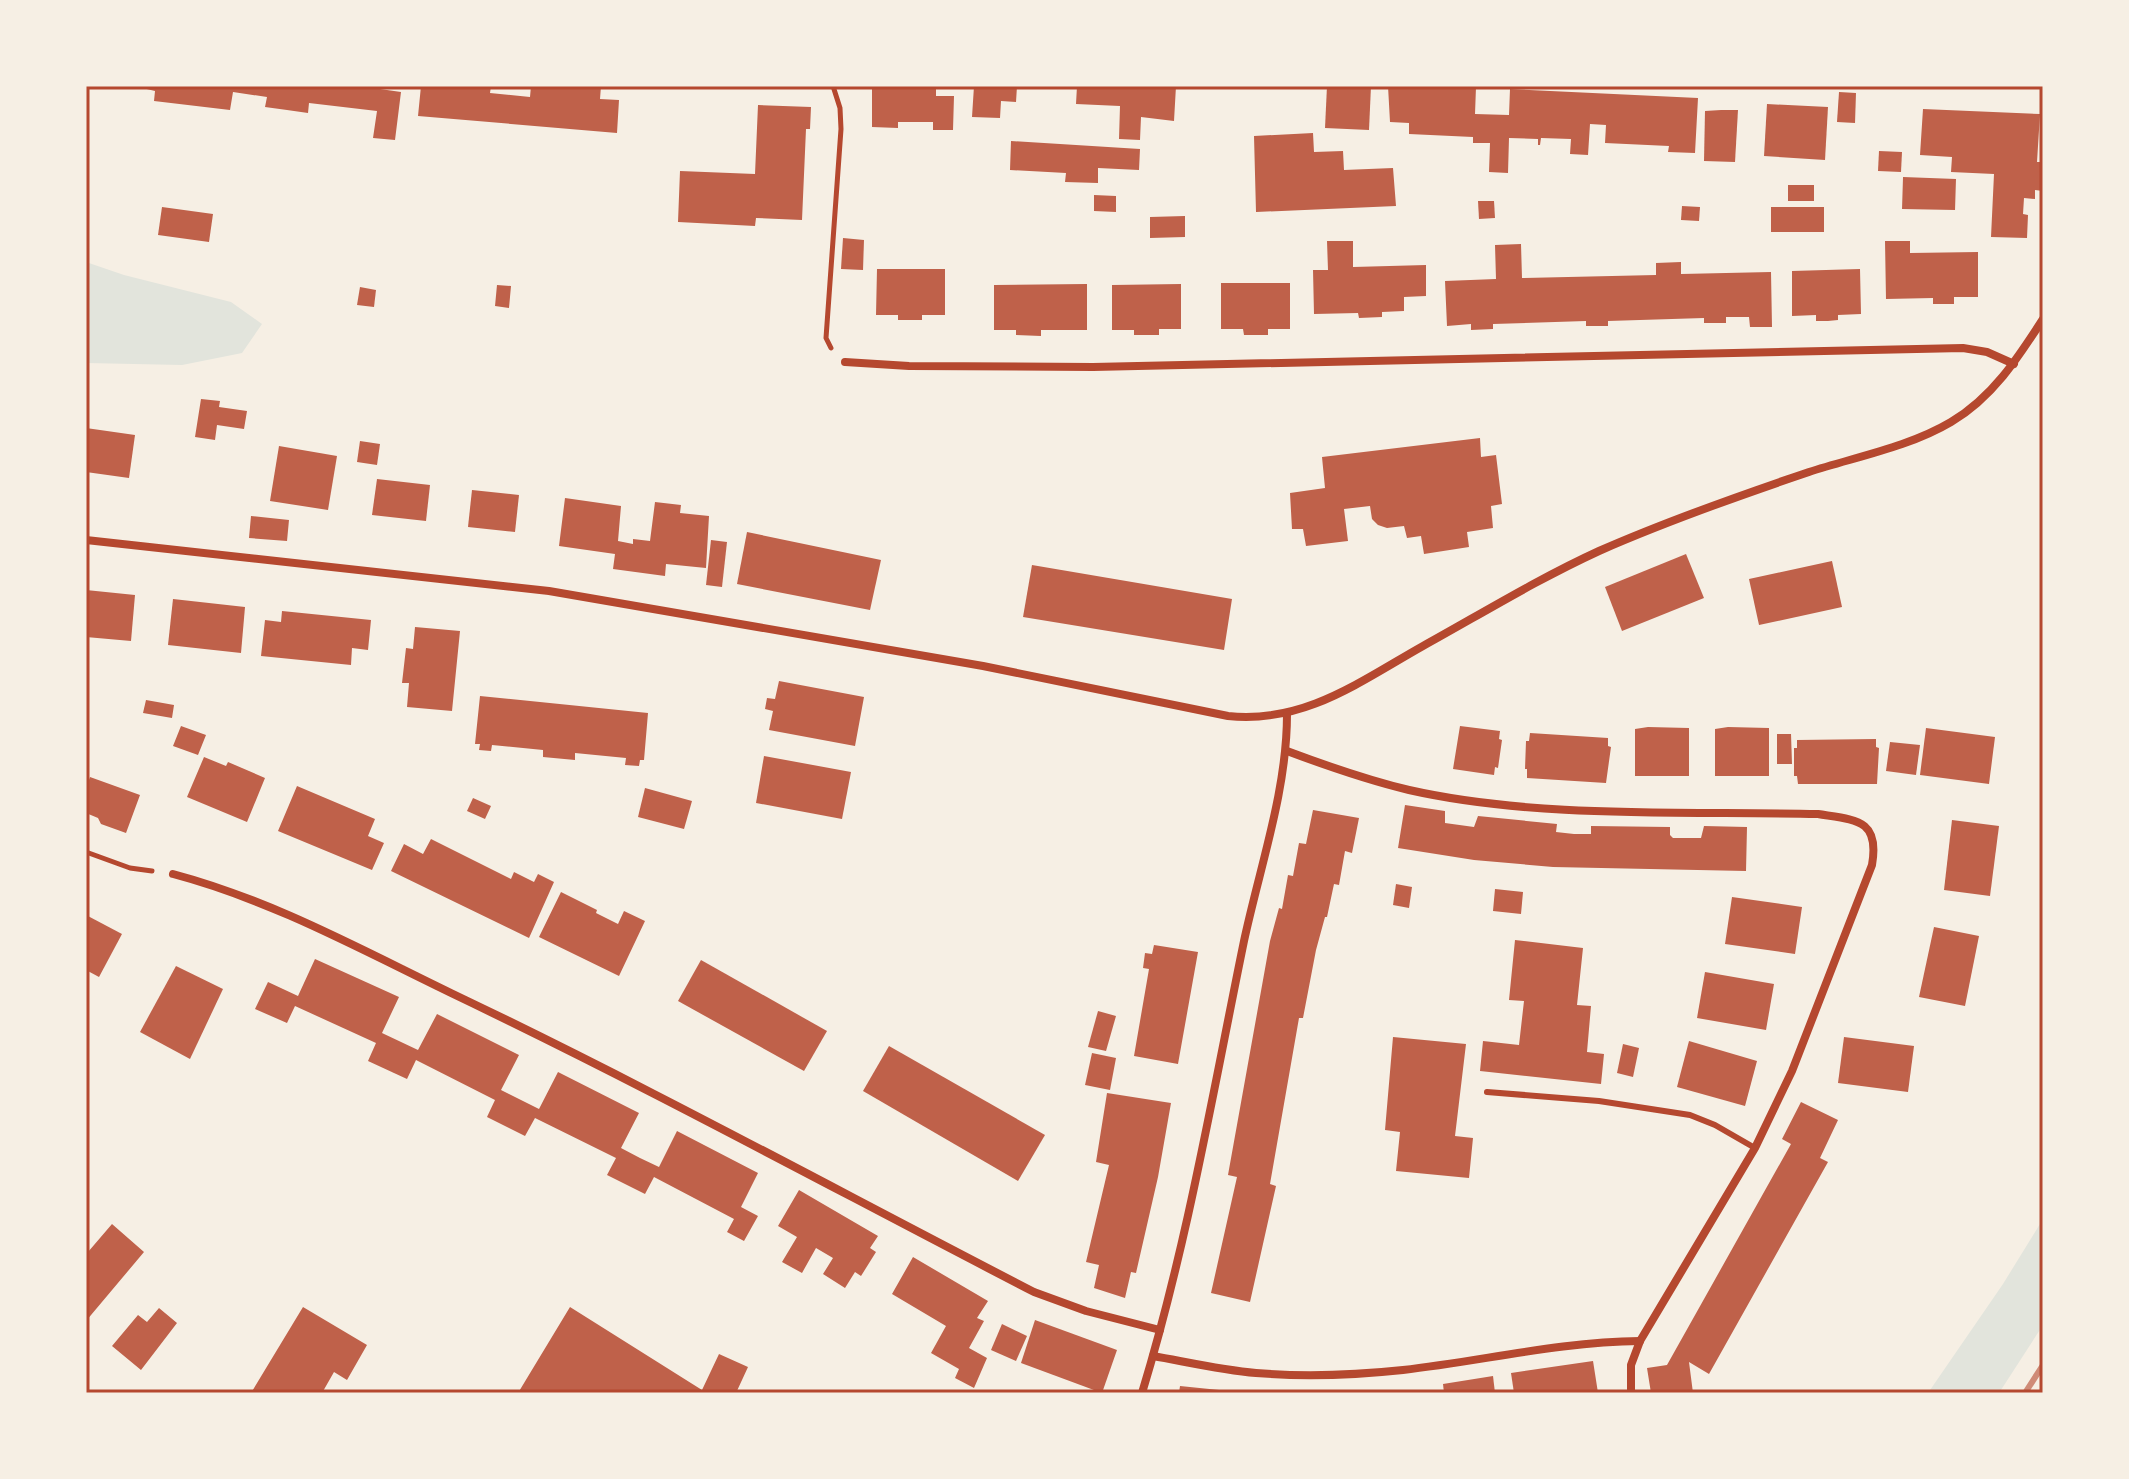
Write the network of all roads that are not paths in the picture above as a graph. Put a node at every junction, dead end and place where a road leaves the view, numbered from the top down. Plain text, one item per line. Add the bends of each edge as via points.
1 (2043, 319) edge
2 (845, 362) road end
3 (2014, 364) junction
4 (86, 540) edge
5 (1287, 714) junction
6 (1287, 751) junction
7 (173, 874) road end
8 (1487, 1092) dead end
9 (1755, 1148) junction
10 (1160, 1330) junction
11 (1640, 1341) junction
12 (1153, 1356) junction
13 (1142, 1393) edge
14 (1631, 1393) edge

1 - 3 street
2 - 3 street via 1093,367 1963,348
3 - 5 street via 1951,422 1694,512 1598,552 1338,694
4 - 5 street via 549,591 983,666 1228,716
5 - 6 street
6 - 9 street via 1356,776 1485,802 1587,810 1818,814 1864,824 1875,846 1872,865 1792,1071
6 - 10 street
7 - 10 street via 272,907 524,1027 1034,1292
8 - 9 lane via 1690,1115
9 - 11 street
10 - 12 street
11 - 12 street via 1332,1374 1258,1373
11 - 14 street via 1631,1365
12 - 13 street

